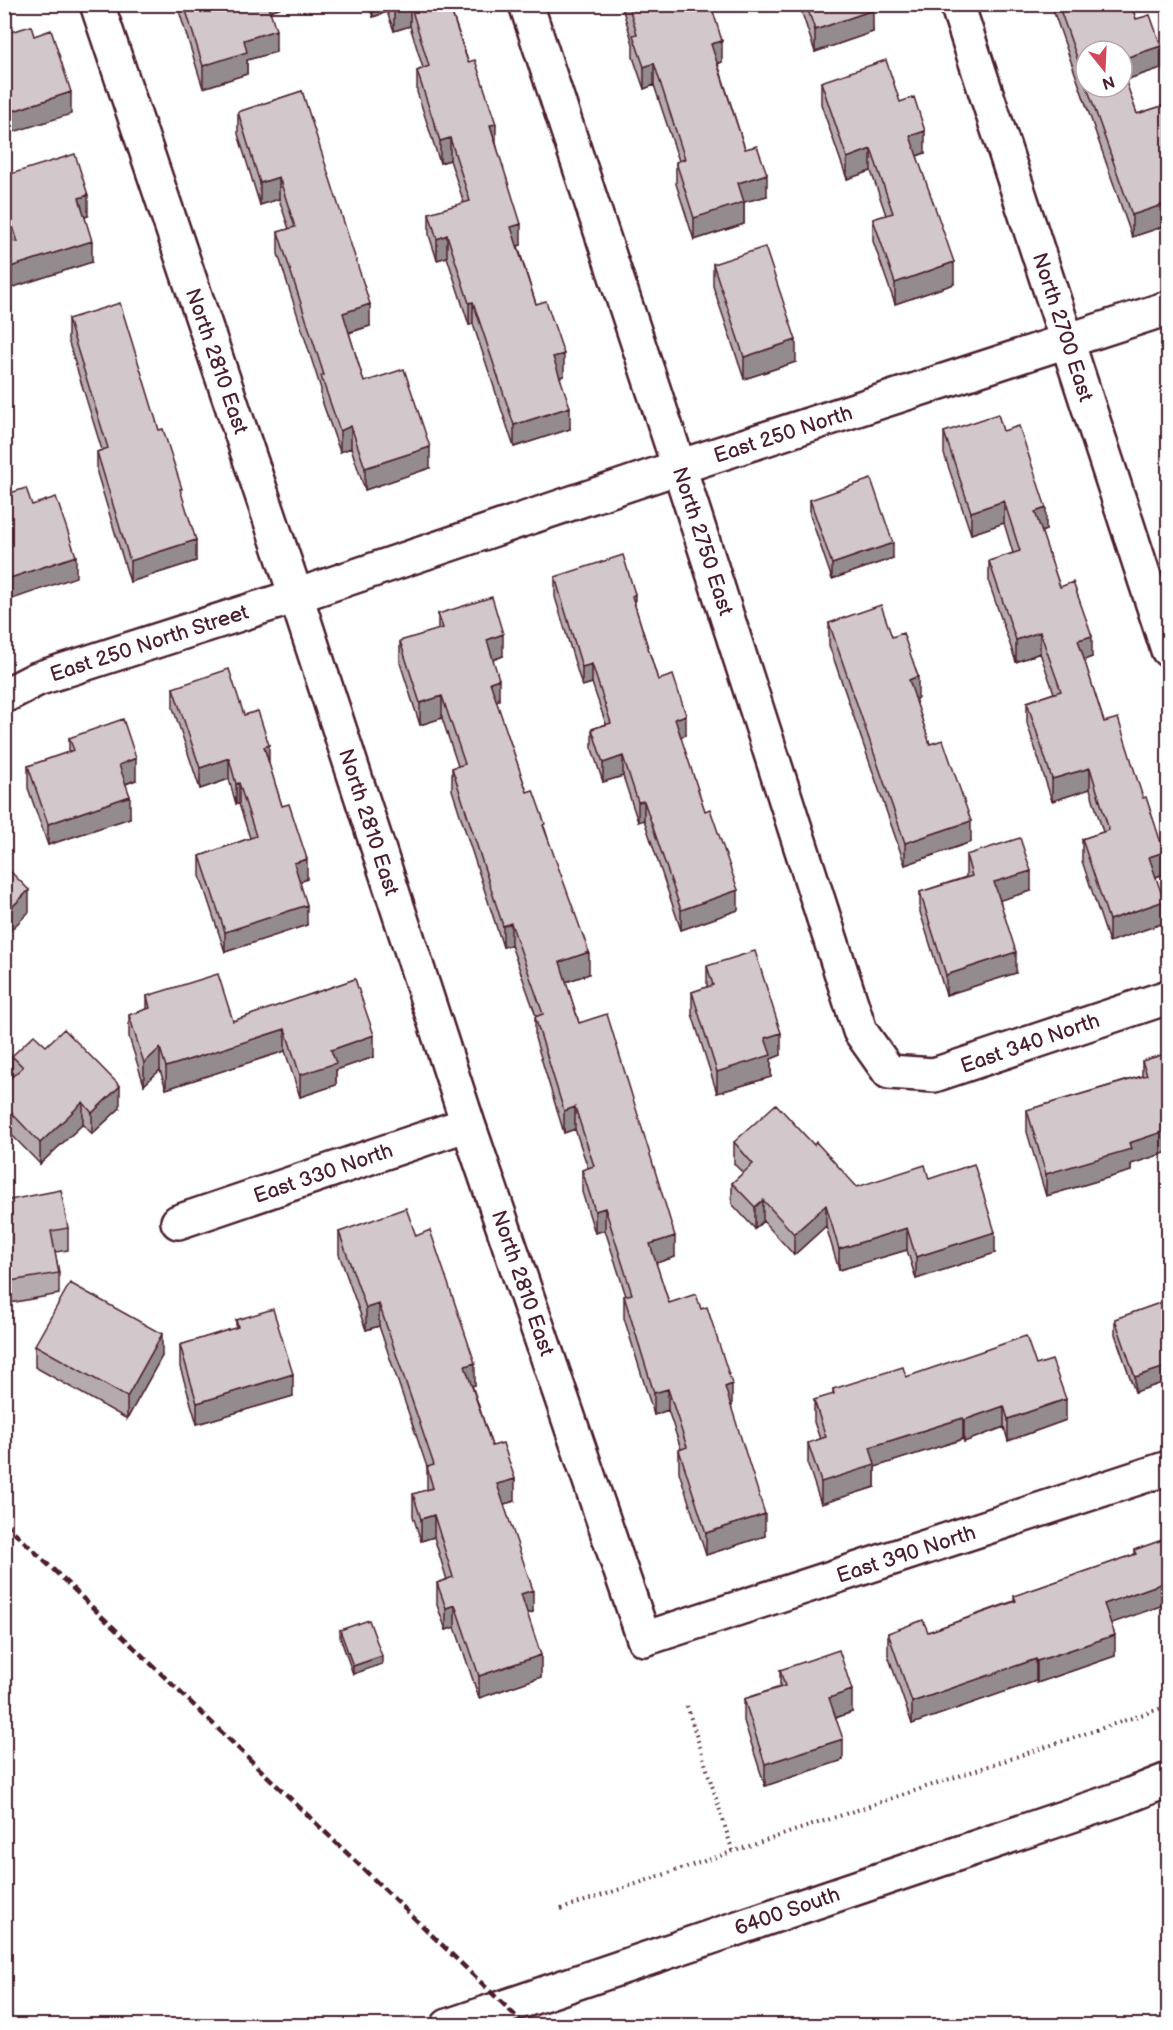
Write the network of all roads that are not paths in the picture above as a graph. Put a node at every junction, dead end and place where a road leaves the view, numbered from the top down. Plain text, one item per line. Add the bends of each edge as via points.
1 (97, 4) edge
2 (526, 4) edge
3 (957, 4) edge
4 (1168, 308) edge
5 (1068, 341) junction
6 (679, 467) junction
7 (296, 596) junction
8 (1168, 650) edge
9 (4, 696) edge
10 (1168, 996) edge
11 (889, 1072) joint
12 (468, 1124) junction
13 (178, 1222) dead end
14 (1168, 1468) edge
15 (645, 1639) joint
16 (1168, 1780) edge
17 (1168, 1791) edge
18 (1125, 1797) junction
19 (448, 2025) edge

1 - 7 street, North 2810 East
2 - 6 street, North 2750 East
3 - 5 street, North 2700 East
4 - 5 street, East 250 North
5 - 6 street, East 250 North
5 - 8 street, North 2700 East
6 - 7 street, East 250 North
6 - 11 street, North 2750 East via 860,1031
7 - 9 street, East 250 North Street via 37,679
7 - 12 street, North 2810 East
10 - 11 street, East 340 North via 934,1076
12 - 13 street, East 330 North
12 - 15 street, North 2810 East
14 - 15 street, East 390 North
16 - 18 street, 6400 South
17 - 18 street, 6400 South
18 - 19 street, 6400 South

